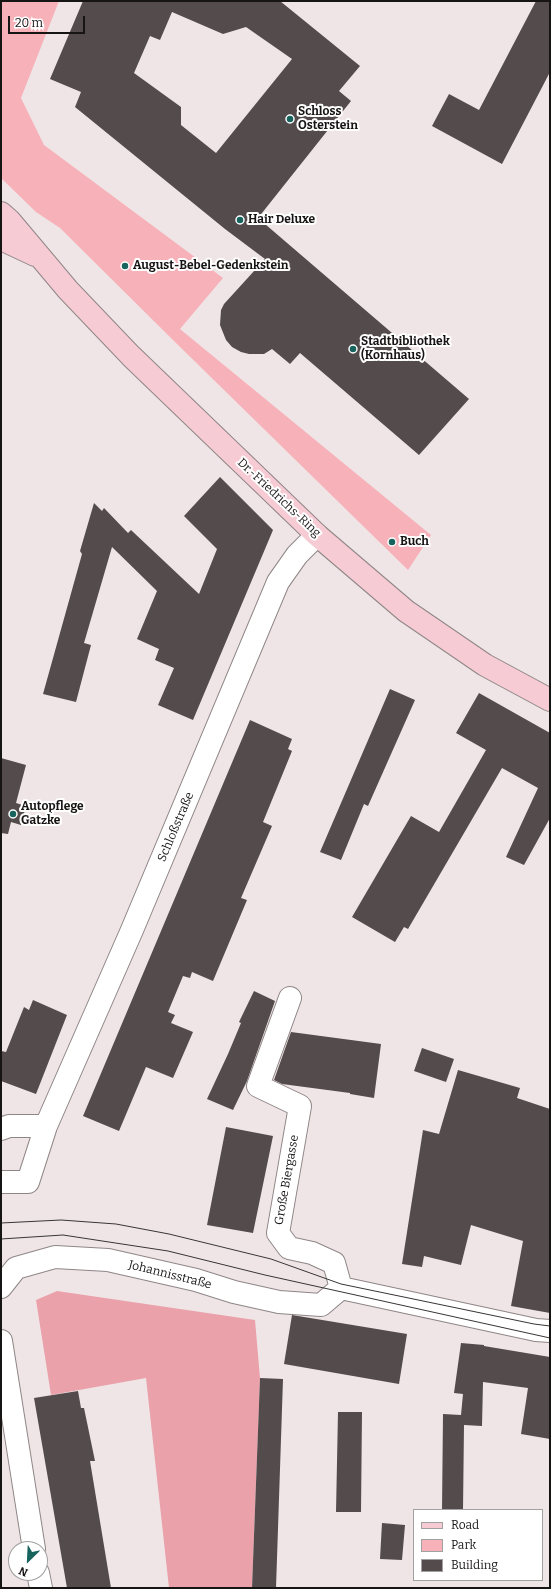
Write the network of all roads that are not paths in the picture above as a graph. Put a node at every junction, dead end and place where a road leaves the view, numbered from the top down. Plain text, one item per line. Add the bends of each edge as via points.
1 (1, 213) edge
2 (1, 239) edge
3 (40, 257) junction
4 (317, 534) junction
5 (550, 700) edge
6 (290, 998) dead end
7 (46, 1126) junction
8 (1, 1129) edge
9 (1, 1182) edge
10 (1, 1287) edge
11 (341, 1288) junction
12 (550, 1331) edge
13 (1, 1341) edge
14 (33, 1541) edge

1 - 3 main road, Dr.-Friedrichs-Ring
2 - 3 main road, Dr.-Friedrichs-Ring
3 - 4 main road, Dr.-Friedrichs-Ring via 131,356
4 - 5 main road, Dr.-Friedrichs-Ring via 406,611 485,665
4 - 7 street, Schloßstraße via 297,555 278,582
6 - 11 street, Große Biergasse via 258,1086 300,1106 278,1233 289,1248 312,1253 334,1263
7 - 8 street via 9,1126
7 - 9 street, Schloßstraße via 28,1182
10 - 11 street, Johannisstraße via 16,1268 55,1257 108,1260 279,1302 321,1305
11 - 12 street
13 - 14 street

